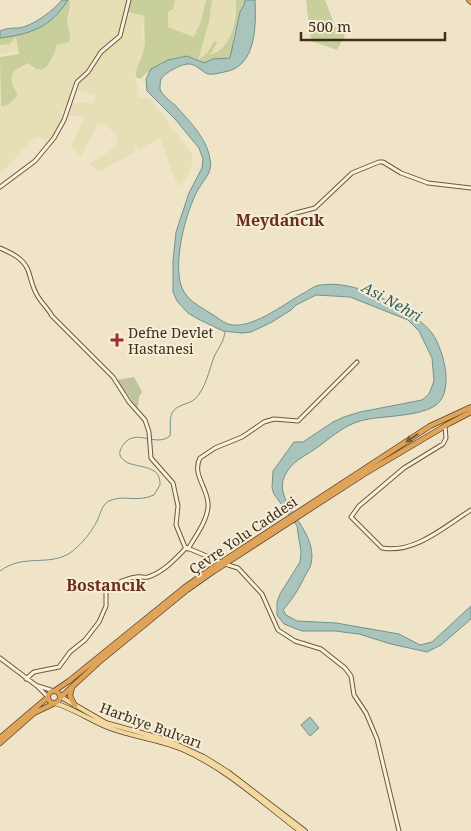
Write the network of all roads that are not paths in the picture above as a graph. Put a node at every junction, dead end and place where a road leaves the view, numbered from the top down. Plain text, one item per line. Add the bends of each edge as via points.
1 (129, 0) edge
2 (0, 187) edge
3 (471, 188) edge
4 (278, 221) dead end
5 (0, 248) edge
6 (357, 362) dead end
7 (471, 406) edge
8 (471, 414) edge
9 (444, 426) junction
10 (471, 510) edge
11 (300, 513) junction
12 (187, 548) junction
13 (212, 558) junction
14 (223, 562) junction
15 (213, 567) junction
16 (0, 658) edge
17 (26, 679) junction
18 (72, 685) junction
19 (37, 686) junction
20 (54, 691) junction
21 (48, 697) junction
22 (61, 697) junction
23 (55, 703) junction
24 (75, 706) junction
25 (115, 728) junction
26 (0, 738) edge
27 (0, 743) edge
28 (300, 831) edge
29 (305, 831) edge
30 (399, 831) edge

1 - 2 street via 122,34 101,52 77,82 54,138 35,161
3 - 4 street via 428,183 379,162 352,173 314,208
5 - 12 street via 24,263 35,291 52,316 113,377 145,420 151,458 174,485 178,506 175,523
6 - 12 street via 298,421 274,419 264,422 200,458 198,470 208,507
7 -> 11 highway, Çevre Yolu Caddesi via 430,426
8 - 9 highway, Çevre Yolu Caddesi
9 - 10 street via 446,438 443,444 404,468 359,506 351,517 382,548 396,548 414,545
9 - 11 highway, Çevre Yolu Caddesi
11 - 14 highway, Çevre Yolu Caddesi
12 - 13 street
12 - 17 street via 165,568 145,578 127,579 106,588 104,613 85,640 59,667 34,672
13 - 14 street
13 - 15 street
14 - 15 highway, Çevre Yolu Caddesi
14 - 18 highway, Çevre Yolu Caddesi
14 - 30 street via 235,566 257,588 280,631 296,641 324,650 352,678 354,697 366,713 377,739
15 - 20 highway, Çevre Yolu Caddesi
16 - 17 street
17 - 19 street
18 - 22 highway, Çevre Yolu Caddesi
18 - 24 highway via 70,695
19 - 20 street
19 - 21 street
20 - 21 highway
20 - 22 highway
21 - 23 highway
21 - 26 highway
22 - 23 highway
22 - 24 main road, Harbiye Bulvarı
23 - 25 main road, Harbiye Bulvarı
23 - 27 highway via 34,713
24 - 25 main road, Harbiye Bulvarı
25 - 28 main road, Harbiye Bulvarı via 161,741 200,758
25 - 29 main road, Harbiye Bulvarı via 160,738 204,757

